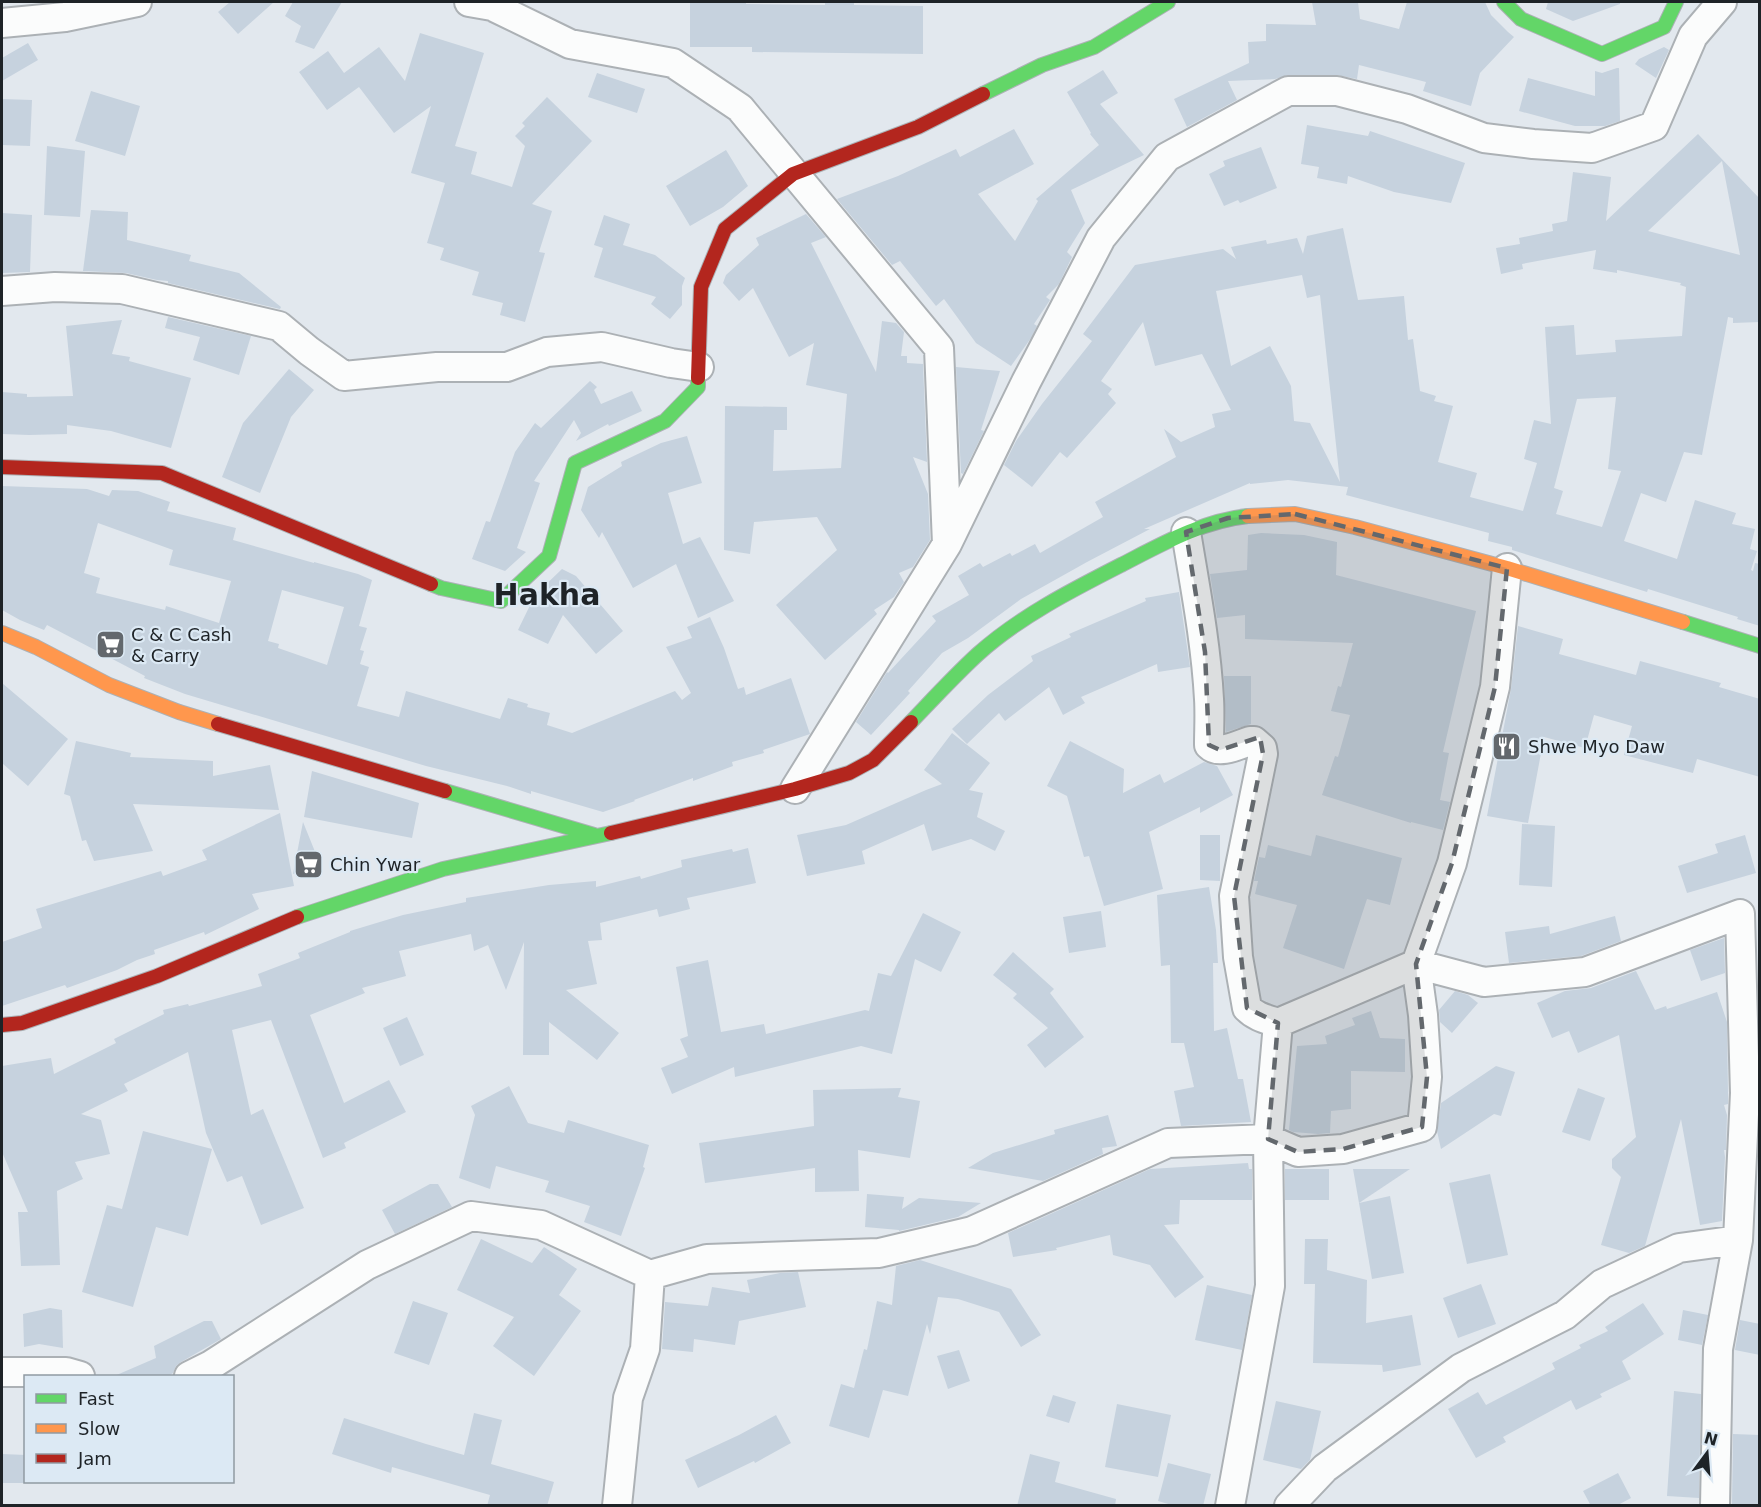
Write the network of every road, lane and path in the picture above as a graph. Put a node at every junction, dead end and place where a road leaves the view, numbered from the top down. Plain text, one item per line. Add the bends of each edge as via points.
1 (136, 2) edge
2 (1168, 2) edge
3 (1504, 2) edge
4 (1676, 2) edge
5 (1722, 2) edge
6 (486, 3) edge
7 (2, 23) edge
8 (793, 174) junction
9 (2, 291) edge
10 (699, 367) junction
11 (2, 467) edge
12 (1186, 532) junction
13 (947, 544) junction
14 (1507, 568) junction
15 (2, 633) edge
16 (1760, 646) edge
17 (795, 789) junction
18 (598, 837) junction
19 (1750, 908) edge
20 (1416, 964) junction
21 (1278, 1023) junction
22 (2, 1026) edge
23 (1752, 1094) edge
24 (1268, 1139) junction
25 (1738, 1240) junction
26 (650, 1275) junction
27 (2, 1372) edge
28 (74, 1375) edge
29 (193, 1375) edge
30 (618, 1506) edge
31 (1230, 1506) edge
32 (1289, 1506) edge
33 (1715, 1506) edge

1 - 7 street
2 - 8 main road via 1094,47 1042,65 918,127
3 - 4 main road via 1521,19 1602,54 1664,27
5 - 13 street via 1693,36 1654,126 1592,148 1484,138 1407,109 1337,91 1288,91 1167,157 1101,238
6 - 8 street via 570,44 673,63 740,108
8 - 10 main road via 725,229 701,287
8 - 13 street via 939,348
9 - 10 street via 54,287 122,289 279,326 344,376 437,367 507,367 548,352 602,347
10 - 11 main road via 698,387 665,422 575,463 549,556 501,601 441,588 162,473
12 - 14 main road via 1228,518 1295,514
12 - 17 main road via 1029,615 979,653 873,760 849,773
12 - 21 street via 1205,652 1209,745 1220,750 1250,741 1262,748 1234,896 1238,957 1247,1008
13 - 17 street
14 - 16 main road
14 - 20 street via 1495,687 1452,863
15 - 18 main road via 109,685 179,712
17 - 18 main road
18 - 22 main road via 443,869 298,916 157,976 22,1023
19 - 20 street via 1586,972 1484,982
19 - 23 street
20 - 21 street
20 - 24 street via 1427,1077 1422,1127 1343,1149 1298,1152
21 - 24 street
23 - 25 street
24 - 26 street via 1168,1143 972,1231 879,1253 707,1259
24 - 31 street via 1270,1286
25 - 32 street via 1679,1248 1602,1284 1565,1315 1461,1368 1325,1468
25 - 33 street via 1718,1349
26 - 29 street via 541,1225 471,1216 367,1265
26 - 30 street via 645,1349 628,1398
27 - 28 street

